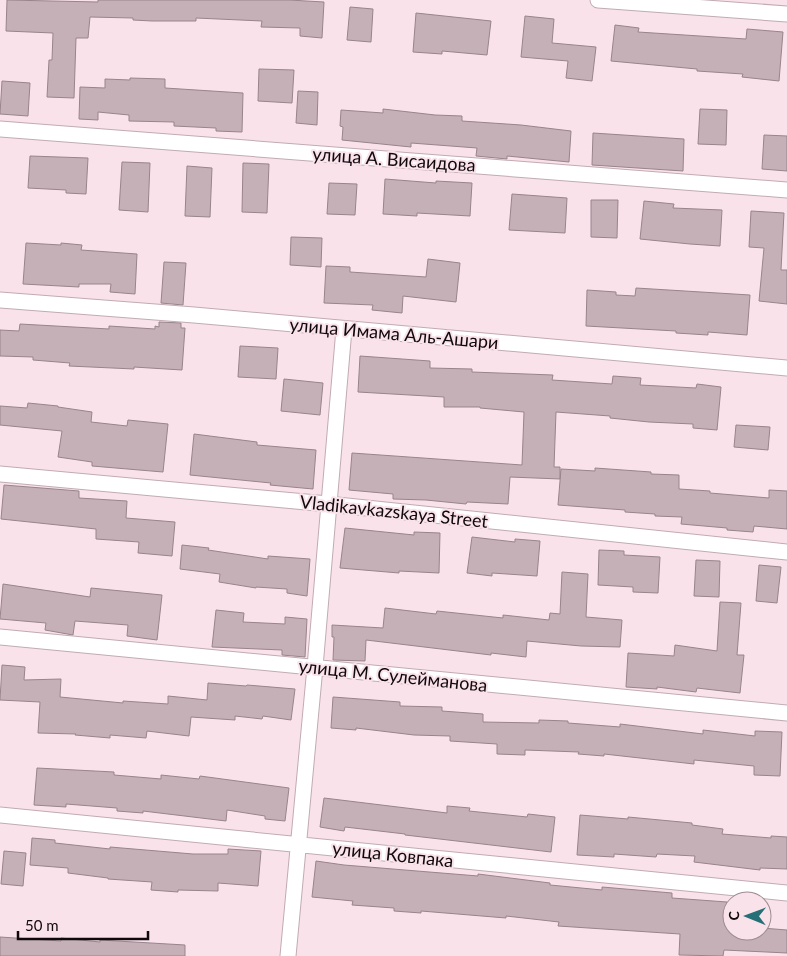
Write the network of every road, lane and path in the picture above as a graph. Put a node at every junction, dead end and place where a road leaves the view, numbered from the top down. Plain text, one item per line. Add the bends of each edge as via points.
1 (598, 0) edge
2 (787, 14) edge
3 (0, 129) edge
4 (787, 190) edge
5 (0, 300) edge
6 (344, 329) junction
7 (787, 368) edge
8 (0, 474) edge
9 (328, 504) junction
10 (787, 552) edge
11 (0, 637) edge
12 (315, 667) junction
13 (787, 713) edge
14 (0, 815) edge
15 (297, 845) junction
16 (787, 893) edge
17 (288, 956) edge

1 - 2 street
3 - 4 street, улица А. Висаидова
5 - 6 street, улица Имама Аль-Ашари
6 - 7 street, улица Имама Аль-Ашари
6 - 9 street
8 - 9 street, Vladikavkazskaya Street
9 - 10 street, Vladikavkazskaya Street
9 - 12 street
11 - 12 street, улица М. Сулейманова
12 - 13 street, улица М. Сулейманова
12 - 15 street
14 - 15 street, улица Ковпака
15 - 16 street, улица Ковпака
15 - 17 street

